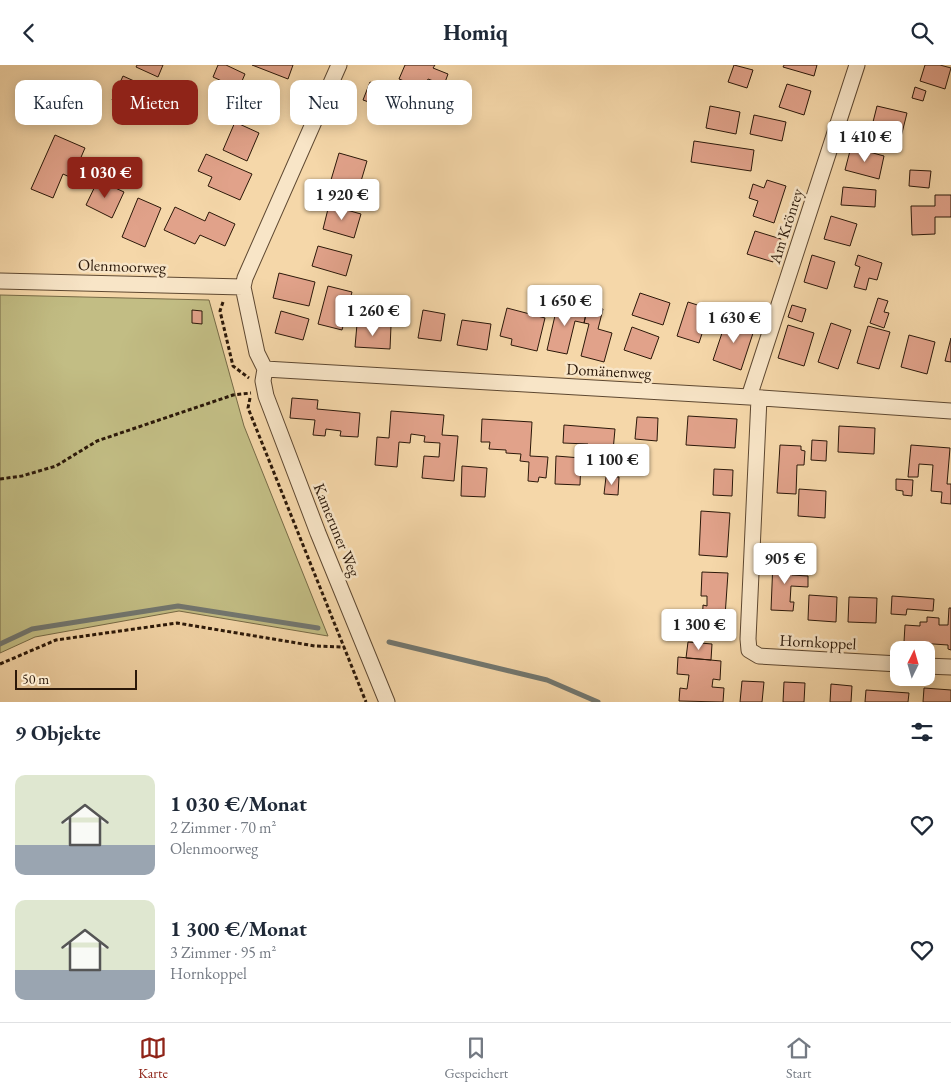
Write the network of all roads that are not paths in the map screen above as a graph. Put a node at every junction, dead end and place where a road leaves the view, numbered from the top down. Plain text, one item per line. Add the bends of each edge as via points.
1 (339, 65) edge
2 (857, 65) edge
3 (0, 281) edge
4 (243, 287) junction
5 (265, 369) junction
6 (754, 397) junction
7 (951, 411) edge
8 (890, 663) edge
9 (935, 666) edge
10 (951, 667) edge
11 (387, 702) edge

1 - 4 street
2 - 6 street, Am Krönrey
3 - 4 street, Olenmoorweg
4 - 5 street via 257,353
5 - 6 street, Domänenweg
5 - 11 street, Kameruner Weg via 255,388
6 - 7 street, Domänenweg
6 - 8 street, Hornkoppel via 749,650 759,656
9 - 10 street

